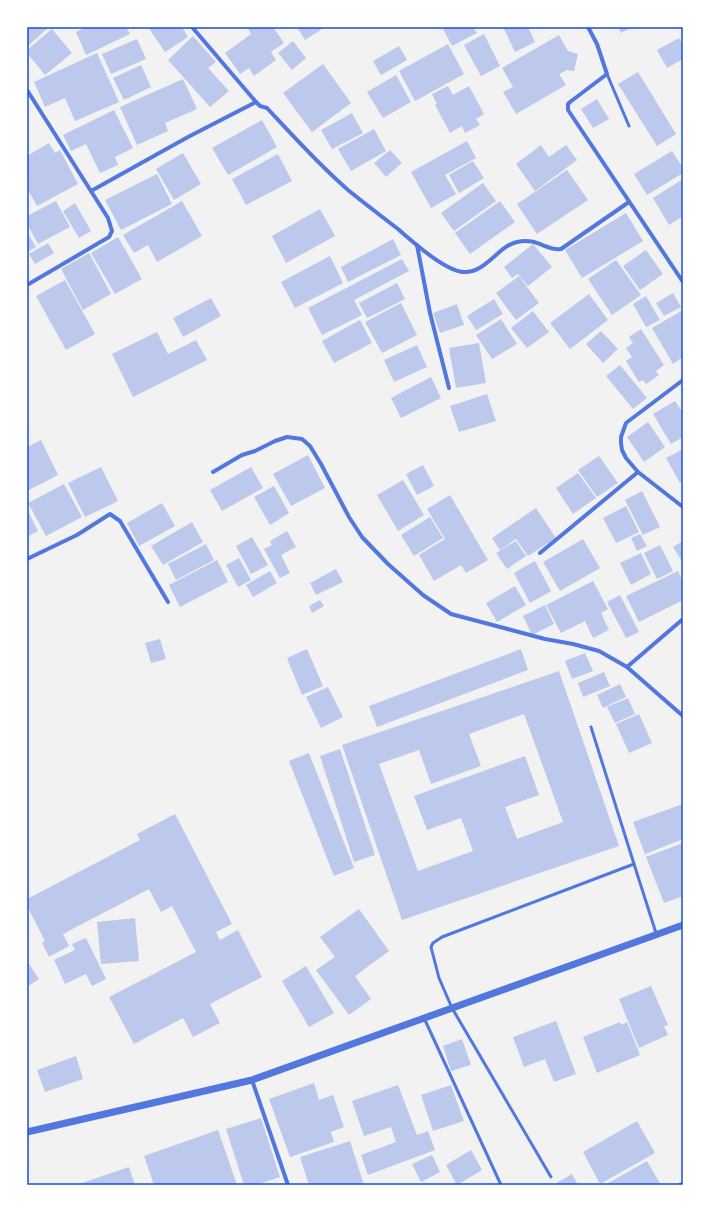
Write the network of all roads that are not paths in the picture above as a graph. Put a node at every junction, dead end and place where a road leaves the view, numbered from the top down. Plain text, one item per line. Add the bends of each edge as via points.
1 (192, 27) edge
2 (588, 27) edge
3 (606, 74) junction
4 (27, 90) edge
5 (256, 102) junction
6 (629, 126) dead end
7 (91, 191) junction
8 (629, 202) junction
9 (417, 245) junction
10 (683, 282) edge
11 (27, 285) edge
12 (683, 380) edge
13 (449, 388) dead end
14 (213, 472) dead end
15 (638, 472) junction
16 (683, 507) edge
17 (540, 553) dead end
18 (27, 559) edge
19 (168, 602) dead end
20 (683, 619) edge
21 (627, 667) junction
22 (683, 716) edge
23 (591, 727) dead end
24 (634, 864) junction
25 (683, 925) edge
26 (656, 934) junction
27 (452, 1008) junction
28 (424, 1018) junction
29 (252, 1080) junction
30 (27, 1132) edge
31 (551, 1177) dead end
32 (288, 1185) edge
33 (501, 1185) edge

1 - 5 street
2 - 3 street via 597,44
3 - 6 lane
3 - 8 street via 570,102 568,110
4 - 7 street
5 - 7 street
5 - 9 street via 267,108 347,190
7 - 11 street via 108,218 112,231 109,237
8 - 9 street via 561,248 550,248 529,240 515,242 470,271 450,268
8 - 10 street
9 - 13 street via 430,313
12 - 15 street via 626,423 620,437 622,450
14 - 21 street via 242,455 275,441 287,437 302,439 310,446 362,537 423,595 451,614 599,651
15 - 16 street
15 - 17 street
18 - 19 street via 77,535 110,514 120,521
20 - 21 street
21 - 22 street
23 - 24 lane
24 - 26 lane
24 - 27 lane via 442,937 433,943 431,947 439,978
25 - 26 street
26 - 27 street
27 - 28 street
27 - 31 lane
28 - 29 street
28 - 33 lane
29 - 30 street
29 - 32 street

